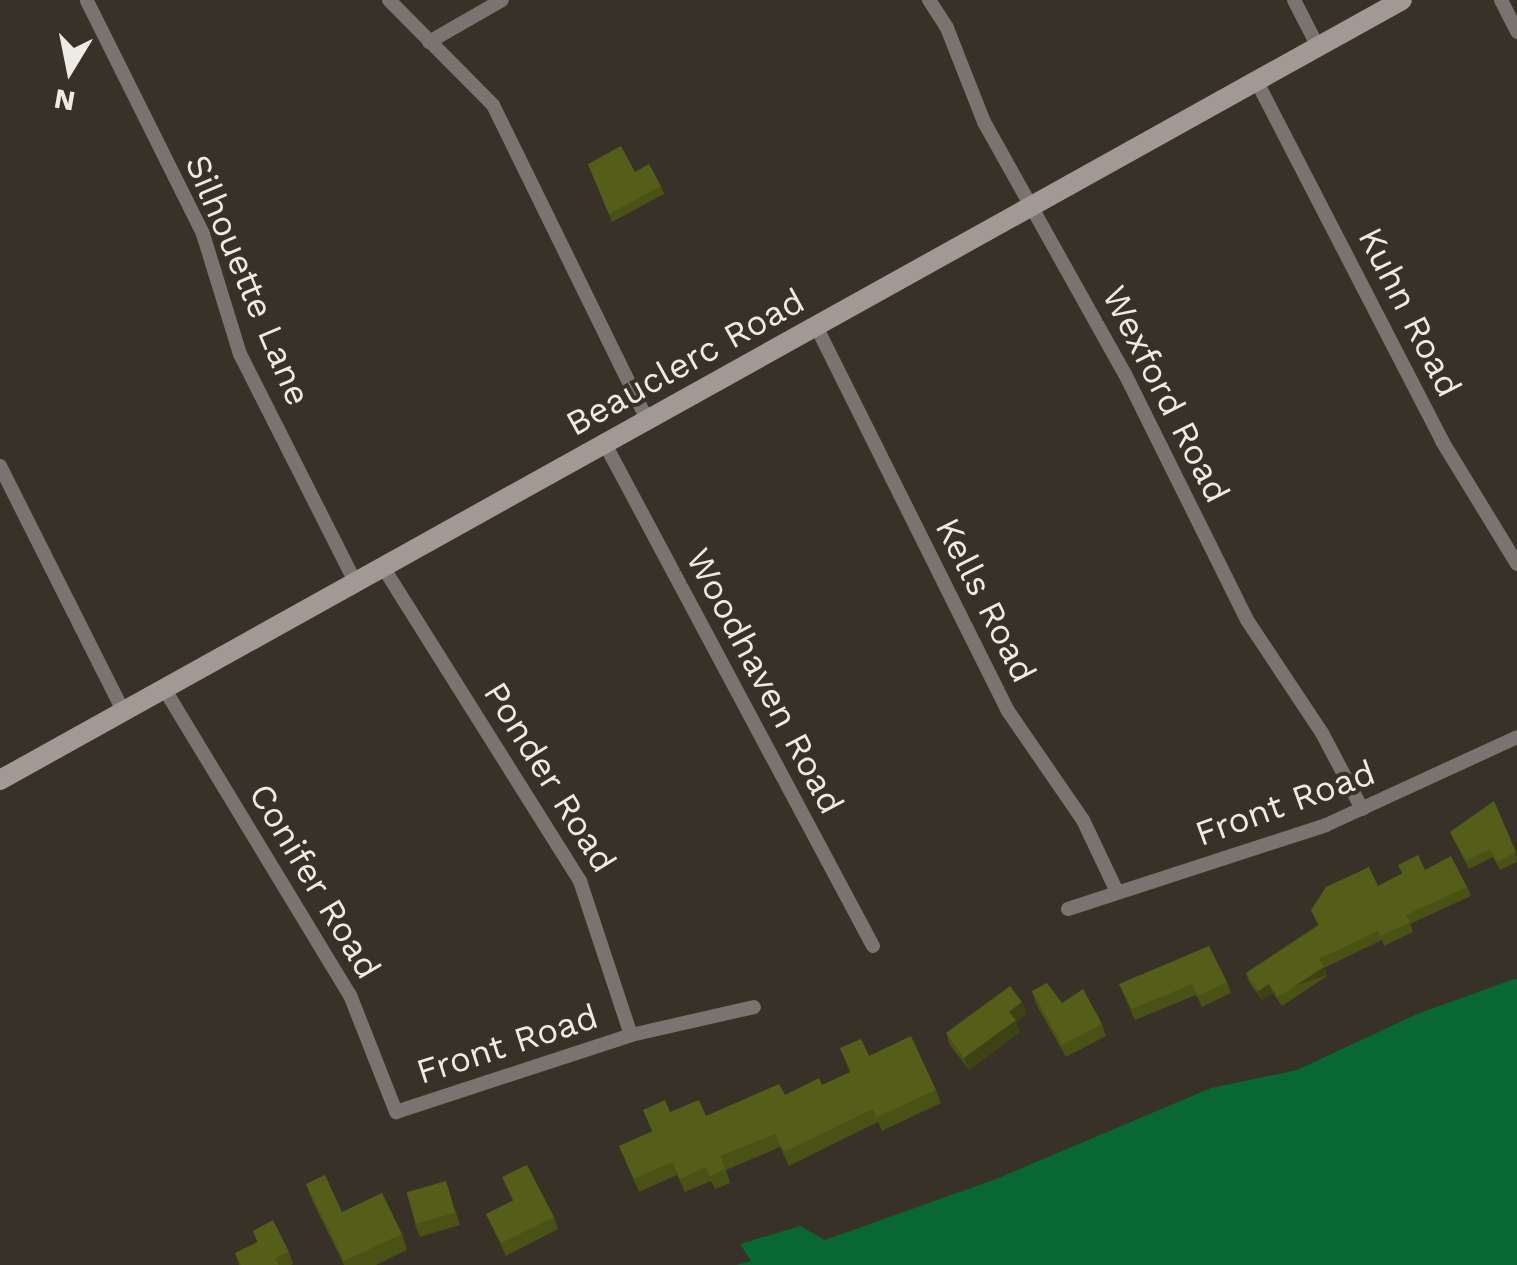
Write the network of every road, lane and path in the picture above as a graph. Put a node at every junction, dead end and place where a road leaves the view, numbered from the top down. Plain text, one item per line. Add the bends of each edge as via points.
1 (86, 0) edge
2 (388, 0) edge
3 (502, 0) edge
4 (929, 0) edge
5 (1294, 0) edge
6 (1402, 0) edge
7 (1500, 0) edge
8 (1517, 32) edge
9 (429, 42) junction
10 (1318, 46) junction
11 (1257, 82) junction
12 (1032, 206) junction
13 (816, 326) junction
14 (647, 420) junction
15 (605, 444) junction
16 (0, 466) edge
17 (1517, 564) edge
18 (383, 567) junction
19 (355, 582) junction
20 (165, 690) junction
21 (123, 711) junction
22 (1517, 738) edge
23 (0, 780) edge
24 (1362, 809) junction
25 (1116, 892) junction
26 (1068, 910) dead end
27 (873, 946) dead end
28 (754, 1007) dead end
29 (631, 1035) junction
30 (396, 1112) joint

1 - 19 street, Silhouette Lane via 204,234 240,354
2 - 9 street
3 - 9 street
4 - 12 street, Wexford Road
5 - 10 street
6 - 10 street, Beauclerc Road
7 - 8 street
9 - 14 street via 493,105
10 - 11 street, Beauclerc Road
11 - 12 street, Beauclerc Road
11 - 17 street, Kuhn Road via 1418,395
12 - 13 street, Beauclerc Road
12 - 24 street, Wexford Road via 1125,374 1247,620 1322,733
13 - 14 street, Beauclerc Road
13 - 25 street, Kells Road via 1008,710 1083,820
14 - 15 street, Beauclerc Road
15 - 18 street, Beauclerc Road
15 - 27 street, Woodhaven Road
16 - 21 street
18 - 19 street, Beauclerc Road
18 - 29 street, Ponder Road via 580,880
19 - 20 street, Beauclerc Road
20 - 21 street, Beauclerc Road
20 - 30 street, Conifer Road via 350,996
21 - 23 street, Beauclerc Road
22 - 24 street, Front Road
24 - 25 street, Front Road
25 - 26 street, Front Road
28 - 29 street, Front Road
29 - 30 street, Front Road

